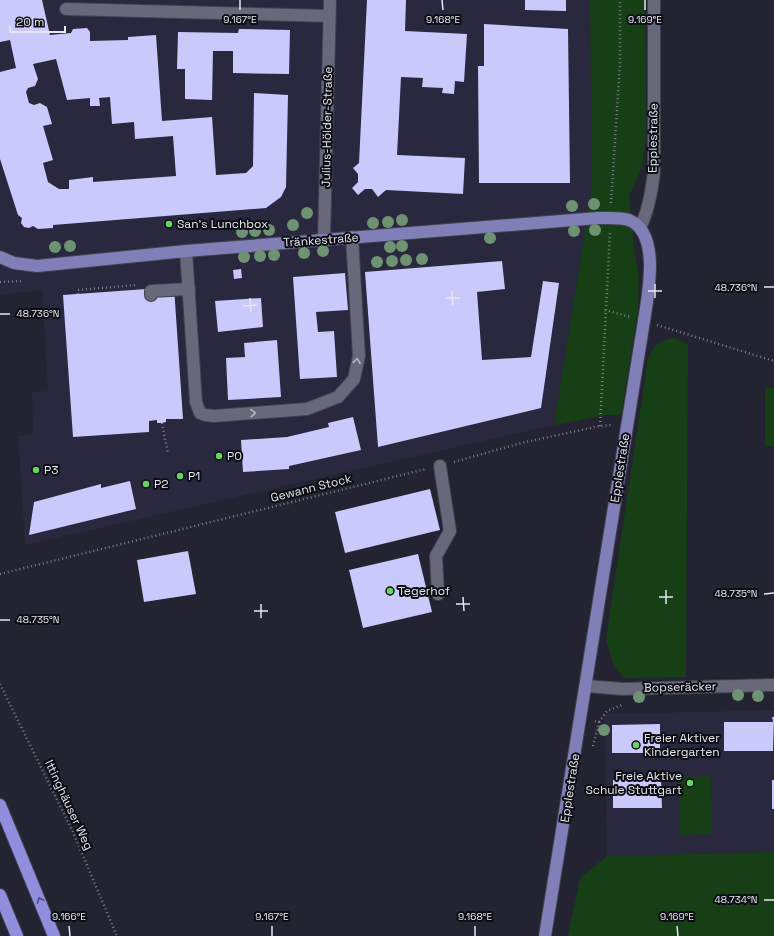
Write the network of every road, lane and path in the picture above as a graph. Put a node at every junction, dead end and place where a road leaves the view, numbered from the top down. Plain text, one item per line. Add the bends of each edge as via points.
1 (330, 0) edge
2 (654, 0) edge
3 (66, 9) dead end
4 (329, 16) junction
5 (640, 228) junction
6 (352, 237) junction
7 (324, 239) junction
8 (186, 250) junction
9 (0, 257) edge
10 (96, 288) dead end
11 (189, 289) junction
12 (78, 294) dead end
13 (151, 295) dead end
14 (605, 310) dead end
15 (644, 321) junction
16 (774, 361) edge
17 (162, 423) dead end
18 (627, 426) junction
19 (168, 454) dead end
20 (440, 466) junction
21 (0, 574) edge
22 (438, 594) dead end
23 (0, 684) edge
24 (774, 685) edge
25 (586, 686) junction
26 (623, 689) junction
27 (599, 722) dead end
28 (0, 805) edge
29 (0, 895) edge
30 (17, 936) edge
31 (54, 936) edge
32 (117, 936) edge
33 (545, 936) edge

1 - 4 street, Julius-Hölder-Straße
2 - 5 street, Epplestraße via 654,170 651,198
3 - 4 street
4 - 7 street, Julius-Hölder-Straße
5 - 6 main road, Tränkestraße via 629,220 598,218
5 - 15 main road, Epplestraße via 647,240 649,260 649,287
6 - 7 main road, Tränkestraße
11 -> 6 street via 196,402 200,413 214,416 307,409 338,397 354,378 359,356
7 - 8 main road, Tränkestraße
8 - 9 main road, Tränkestraße via 37,266 14,263
8 - 11 street
10 - 12 path via 78,290
11 - 13 street via 151,291
14 - 15 path
15 - 16 path
15 - 18 main road, Epplestraße
17 - 19 path
18 - 20 path, Gewann Stock via 600,426 521,443
18 - 25 main road, Epplestraße
20 - 21 path, Gewann Stock
20 - 22 street via 450,531 436,556
23 - 32 path, Ittinghäuser Weg via 72,830
24 - 26 street, Bopseräcker
25 - 26 street, Bopseräcker
25 - 33 main road, Epplestraße
26 - 27 path via 623,705 607,711
31 -> 28 highway
29 - 30 highway

